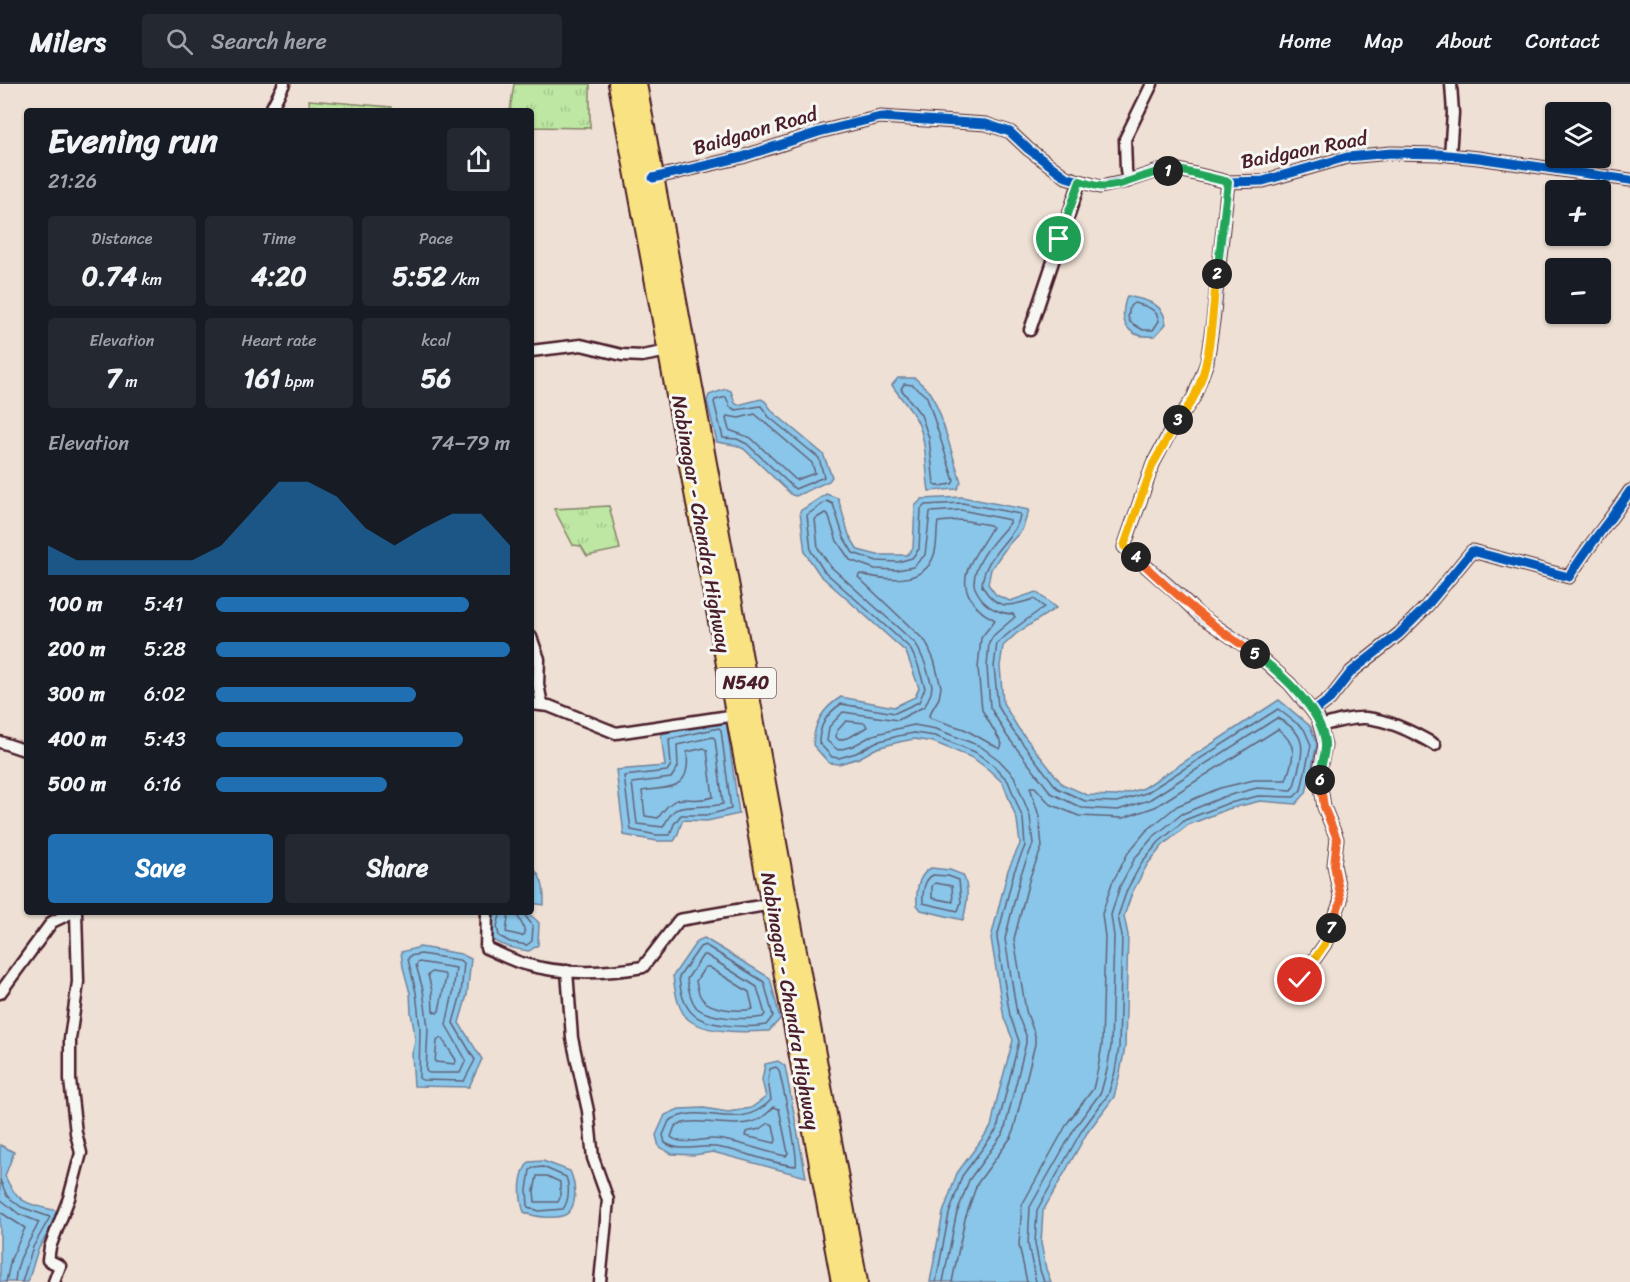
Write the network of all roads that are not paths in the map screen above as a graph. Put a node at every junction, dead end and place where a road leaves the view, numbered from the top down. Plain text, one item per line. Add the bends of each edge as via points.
1 (284, 84) edge
2 (620, 84) edge
3 (636, 84) edge
4 (1152, 84) edge
5 (1450, 84) edge
6 (272, 108) edge
7 (1450, 156) junction
8 (653, 178) junction
9 (1630, 180) edge
10 (1080, 181) junction
11 (1128, 181) junction
12 (1228, 182) junction
13 (1030, 330) dead end
14 (534, 351) edge
15 (669, 351) junction
16 (1630, 491) edge
17 (534, 645) edge
18 (537, 705) edge
19 (1313, 712) junction
20 (736, 715) junction
21 (1320, 726) junction
22 (0, 742) edge
23 (1436, 745) dead end
24 (24, 750) edge
25 (772, 904) junction
26 (68, 915) edge
27 (75, 915) edge
28 (487, 915) edge
29 (567, 971) junction
30 (0, 993) edge
31 (1290, 994) dead end
32 (54, 1282) edge
33 (600, 1282) edge
34 (842, 1282) edge
35 (857, 1282) edge

1 - 6 street
2 - 15 highway, Nabinagar - Chandra Highway / N540
3 - 8 highway, Nabinagar - Chandra Highway / N540
4 - 11 street via 1125,139
5 - 7 street
7 - 9 street, Baidgaon Road
7 - 12 street, Baidgaon Road via 1391,153 1347,157 1263,181
8 - 10 street, Baidgaon Road via 880,117 986,124 1010,132 1066,177
8 - 35 highway, Nabinagar - Chandra Highway / N540
10 - 11 street, Baidgaon Road via 1100,187
10 - 13 street
11 - 12 street, Baidgaon Road via 1158,171 1179,170
12 - 19 street via 1207,362 1194,397 1153,464 1124,546 1199,615 1258,655
14 - 15 street via 581,345 622,355
15 - 20 highway, Nabinagar - Chandra Highway / N540
16 - 19 street via 1569,577 1472,551 1426,607
17 - 18 street via 539,659
18 - 20 street via 549,706 616,733
19 - 21 street
20 - 25 highway, Nabinagar - Chandra Highway / N540
21 - 23 street via 1366,718 1384,721
21 - 31 street via 1325,745 1319,774 1324,807 1337,839 1334,865 1341,900 1325,944
22 - 24 street
25 - 29 street via 679,920 643,967 614,972
25 - 34 highway, Nabinagar - Chandra Highway / N540
26 - 30 street via 52,922
27 - 32 street via 78,982 70,1039 70,1080 81,1153 50,1247 48,1260 60,1266
28 - 29 street via 486,948 520,963
29 - 33 street via 572,1038 588,1111 593,1158 608,1200

